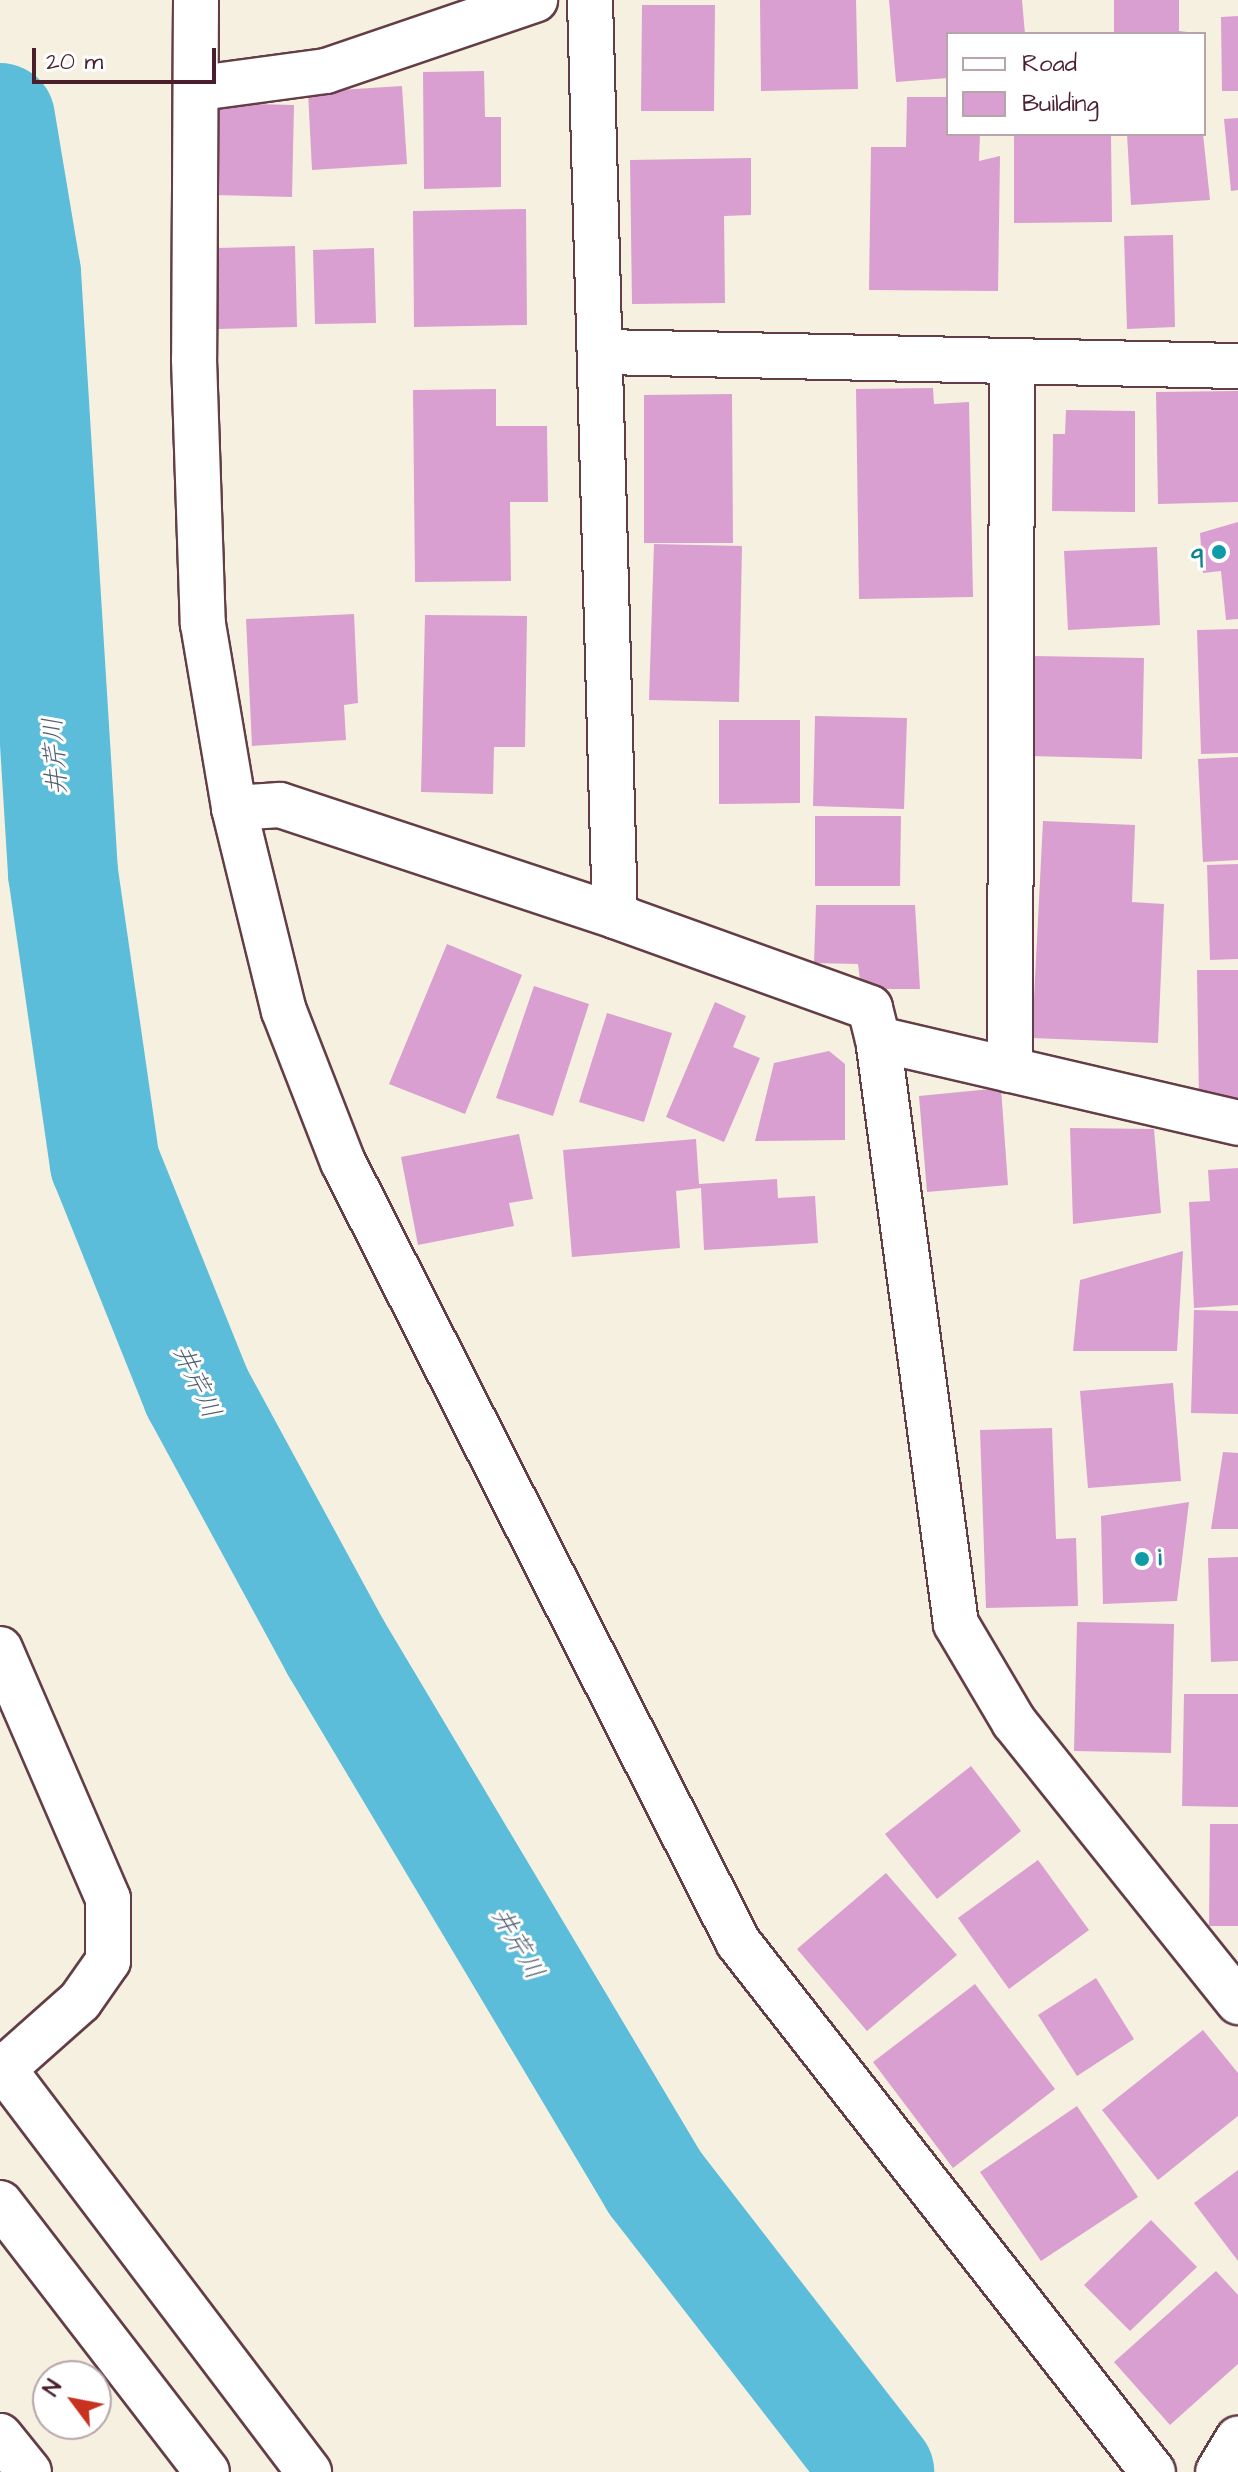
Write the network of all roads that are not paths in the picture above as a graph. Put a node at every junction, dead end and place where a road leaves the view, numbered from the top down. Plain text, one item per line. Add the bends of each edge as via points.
1 (196, 0) edge
2 (535, 0) edge
3 (590, 0) edge
4 (200, 88) junction
5 (604, 352) junction
6 (1012, 361) junction
7 (1238, 366) edge
8 (234, 808) junction
9 (615, 916) junction
10 (878, 1039) junction
11 (1010, 1070) junction
12 (1238, 1123) edge
13 (0, 1649) edge
14 (1238, 2002) edge
15 (1, 2068) edge
16 (0, 2203) edge
17 (0, 2436) edge
18 (1238, 2439) edge
19 (27, 2471) edge
20 (207, 2472) edge
21 (309, 2472) edge
22 (1153, 2472) edge
23 (1218, 2472) edge

1 - 4 street
2 - 4 street via 326,71
3 - 5 street
4 - 8 street via 194,359 203,624
5 - 6 street
5 - 9 street
6 - 7 street
6 - 11 street
8 - 9 street via 280,805
8 - 22 street via 284,1011 343,1162 738,1942
9 - 10 street via 870,1008
10 - 11 street
10 - 14 street via 956,1624 1014,1722
11 - 12 street
13 - 15 street via 108,1899 108,1961 80,2001
15 - 21 street
16 - 20 street
17 - 19 street
18 - 23 street

